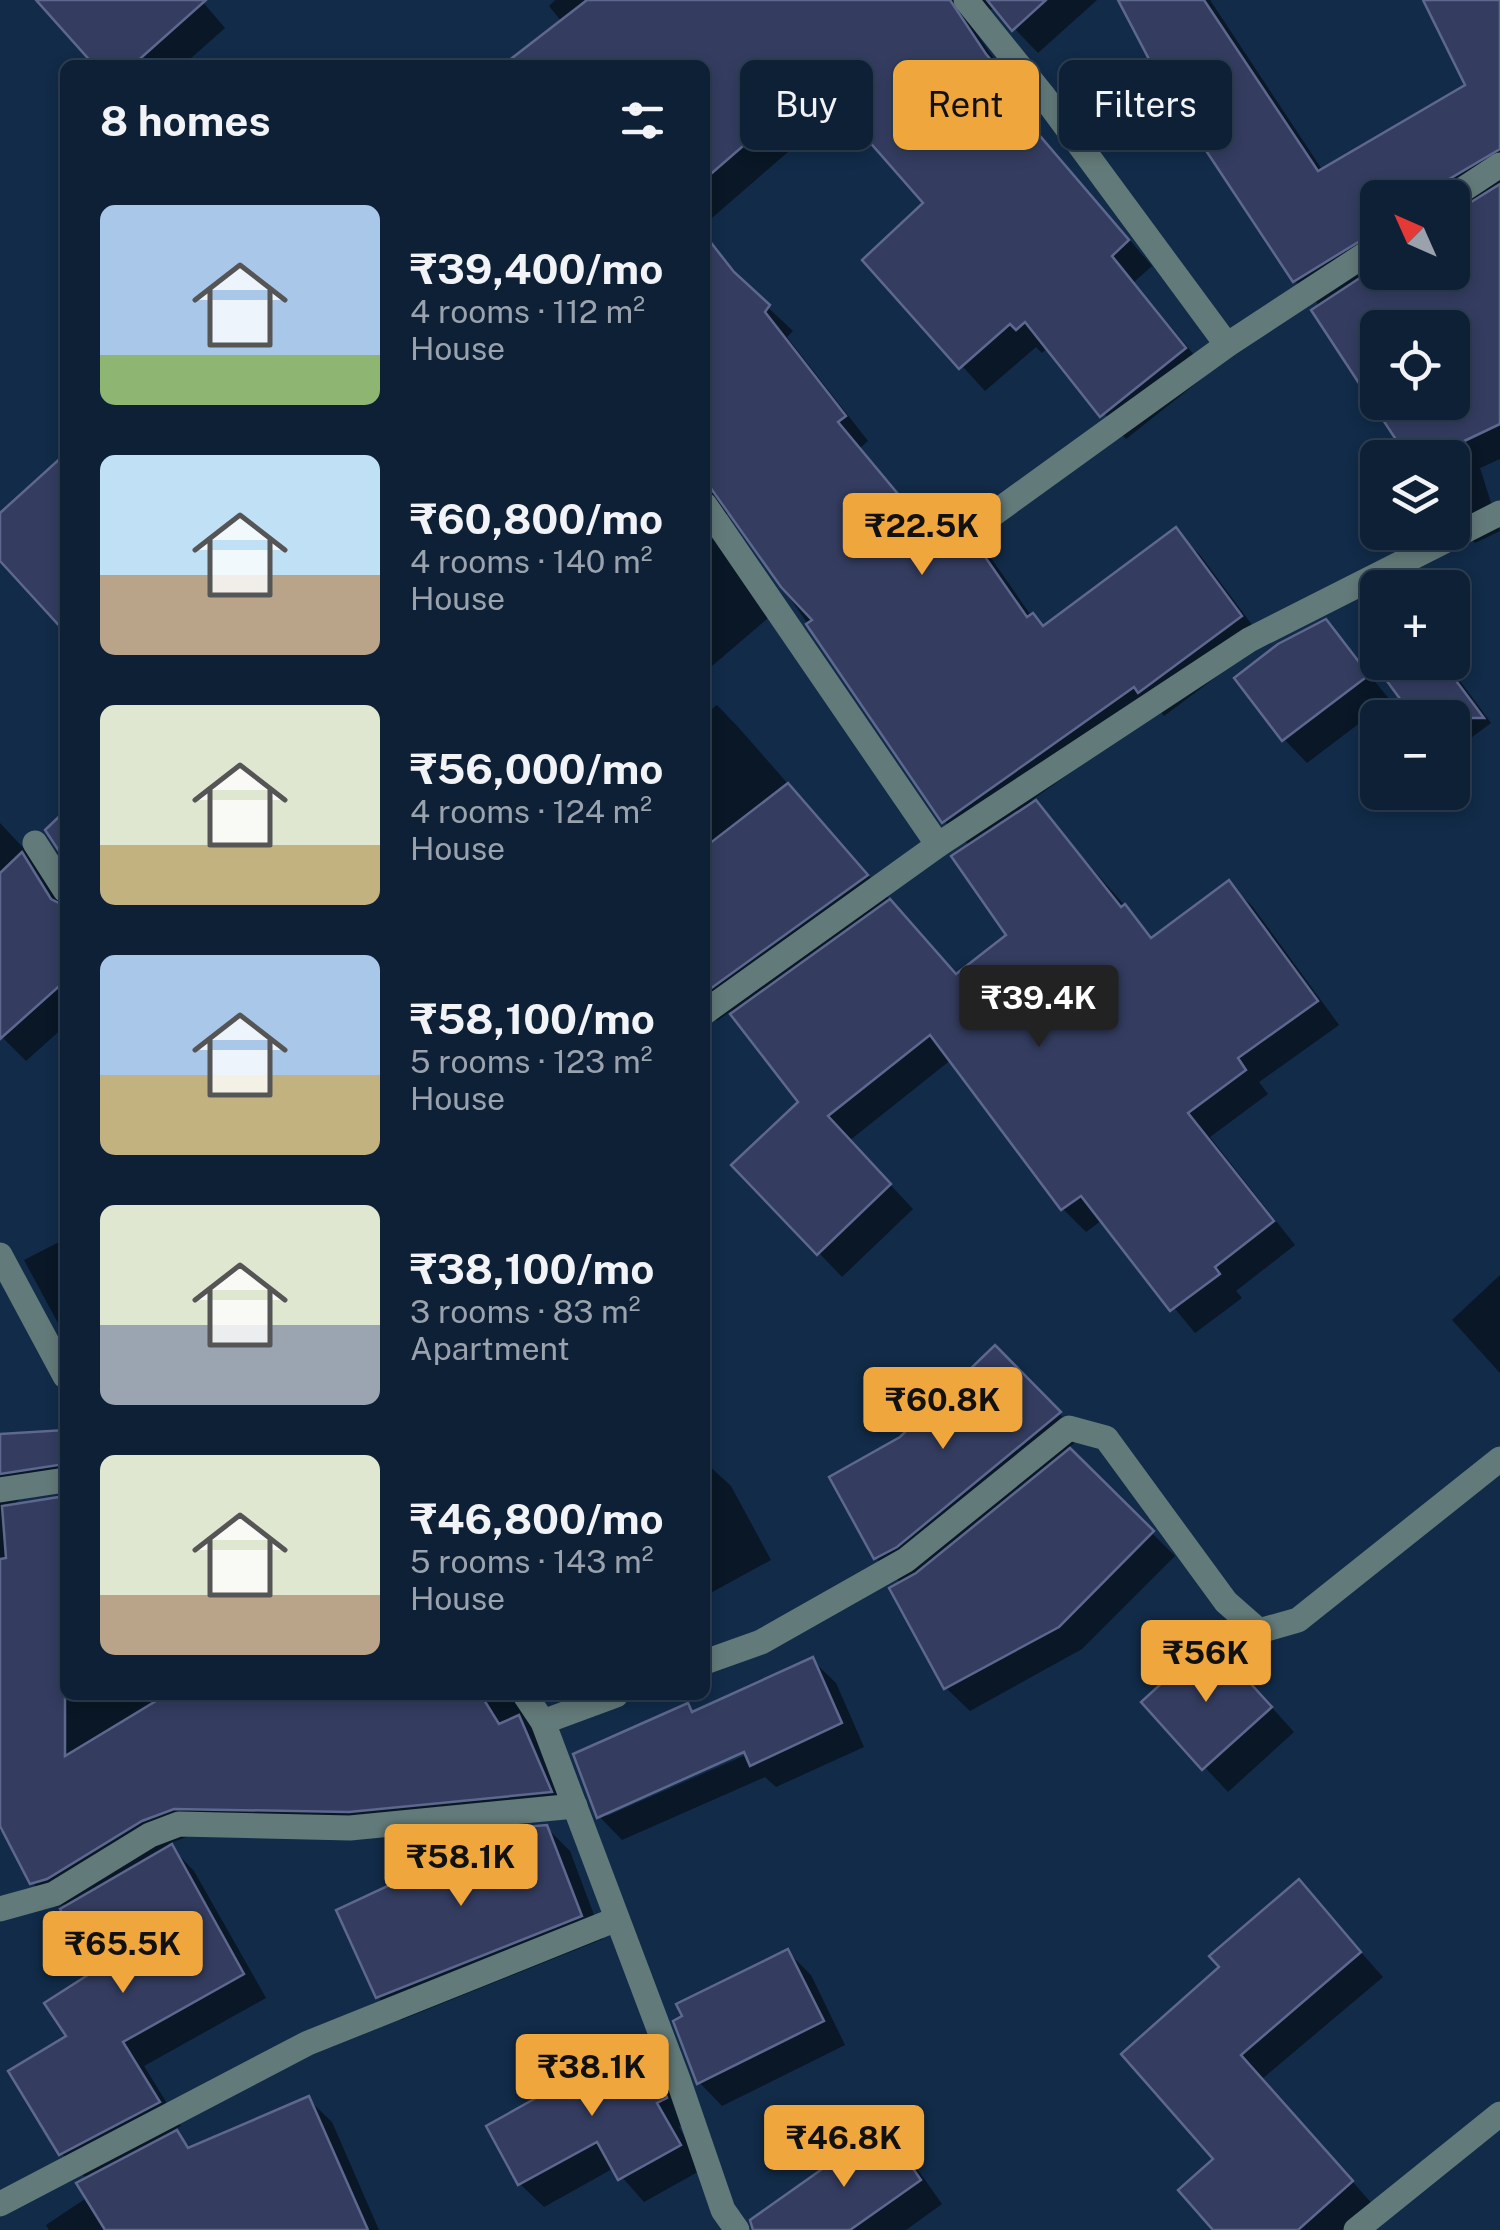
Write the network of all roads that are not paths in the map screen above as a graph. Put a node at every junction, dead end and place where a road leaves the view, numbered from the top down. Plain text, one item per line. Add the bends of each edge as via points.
1 (966, 0) edge
2 (1500, 164) edge
3 (1470, 184) edge
4 (1360, 258) edge
5 (1227, 345) junction
6 (710, 512) edge
7 (1500, 513) edge
8 (982, 522) dead end
9 (35, 843) dead end
10 (938, 845) junction
11 (60, 882) edge
12 (710, 1008) edge
13 (0, 1256) edge
14 (60, 1367) edge
15 (1500, 1460) edge
16 (60, 1481) edge
17 (0, 1490) edge
18 (710, 1660) edge
19 (528, 1700) edge
20 (602, 1700) edge
21 (543, 1722) junction
22 (575, 1806) junction
23 (0, 1909) edge
24 (617, 1919) junction
25 (1500, 2114) edge
26 (0, 2204) edge
27 (738, 2230) edge
28 (1356, 2230) edge

1 - 5 street
2 - 3 street
4 - 5 street
5 - 8 street
6 - 10 street
7 - 10 street via 1249,640
9 - 11 street
10 - 12 street
13 - 14 street
15 - 18 street via 1298,1620 1259,1630 1226,1602 1106,1438 1069,1428 906,1560 761,1642
16 - 17 street
19 - 21 street
20 - 21 street
21 - 22 street
22 - 23 street via 350,1828 179,1824 54,1894
22 - 24 street
24 - 26 street via 308,2043
24 - 27 street via 722,2210
25 - 28 street

